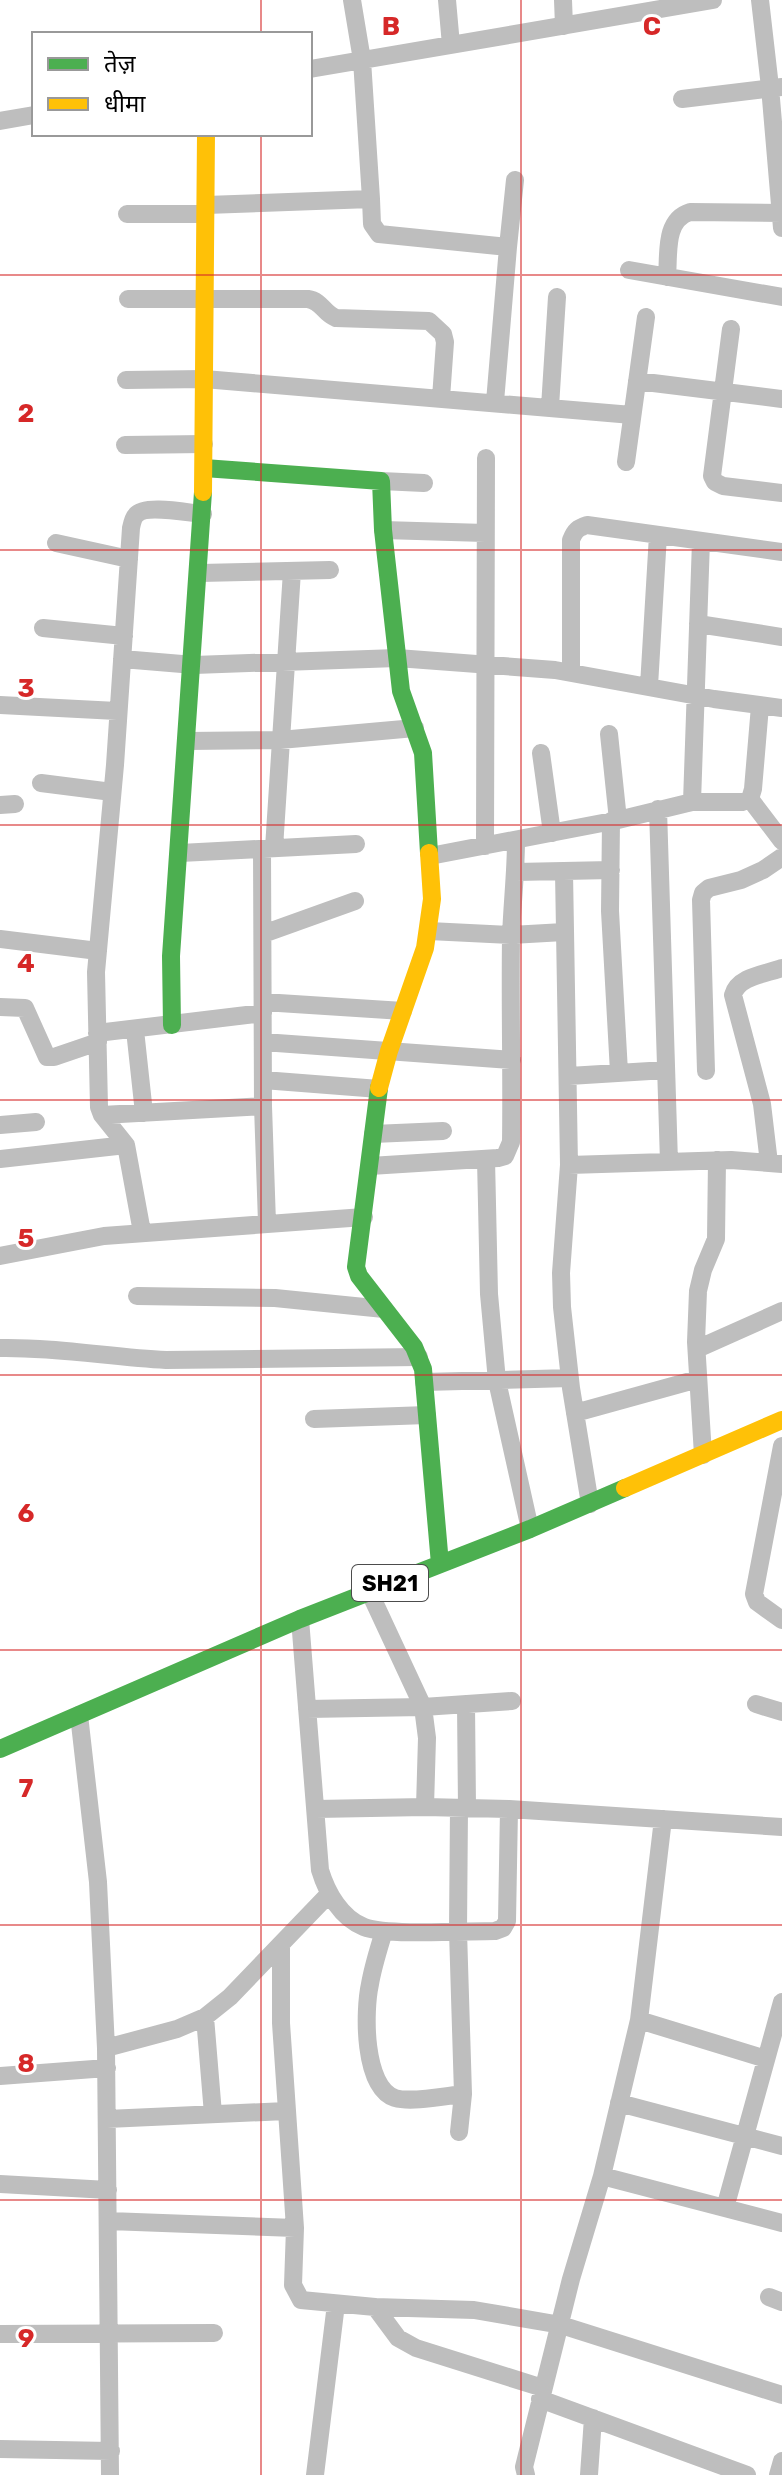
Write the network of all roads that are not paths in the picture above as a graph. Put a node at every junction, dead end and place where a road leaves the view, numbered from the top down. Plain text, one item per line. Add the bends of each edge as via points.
1 (352, 0) edge
2 (447, 0) edge
3 (563, 0) edge
4 (713, 0) edge
5 (760, 0) edge
6 (691, 2) edge
7 (564, 26) junction
8 (451, 45) junction
9 (362, 60) junction
10 (312, 69) edge
11 (776, 87) edge
12 (682, 99) dead end
13 (32, 115) edge
14 (0, 121) edge
15 (206, 136) edge
16 (515, 180) dead end
17 (371, 199) junction
18 (206, 210) junction
19 (127, 214) dead end
20 (782, 218) edge
21 (508, 247) junction
22 (629, 270) dead end
23 (667, 277) junction
24 (557, 297) dead end
25 (782, 297) edge
26 (128, 299) dead end
27 (205, 299) junction
28 (646, 317) dead end
29 (731, 329) dead end
30 (204, 379) junction
31 (126, 380) dead end
32 (637, 381) junction
33 (724, 391) junction
34 (441, 398) junction
35 (782, 399) edge
36 (495, 402) junction
37 (550, 407) junction
38 (632, 415) junction
39 (204, 444) junction
40 (125, 445) dead end
41 (486, 458) dead end
42 (626, 462) dead end
43 (204, 468) junction
44 (381, 481) junction
45 (424, 483) dead end
46 (782, 493) edge
47 (203, 514) junction
48 (383, 530) junction
49 (485, 533) junction
50 (658, 535) junction
51 (701, 541) junction
52 (56, 543) dead end
53 (782, 552) edge
54 (129, 559) junction
55 (330, 570) dead end
56 (292, 571) junction
57 (200, 573) junction
58 (698, 624) junction
59 (43, 628) dead end
60 (124, 636) junction
61 (782, 637) edge
62 (397, 658) junction
63 (122, 659) junction
64 (285, 662) junction
65 (484, 664) junction
66 (194, 665) junction
67 (571, 672) junction
68 (649, 686) junction
69 (695, 695) junction
70 (0, 705) edge
71 (760, 706) junction
72 (782, 708) edge
73 (117, 711) junction
74 (415, 728) junction
75 (609, 734) dead end
76 (280, 740) junction
77 (188, 741) junction
78 (541, 753) dead end
79 (41, 783) dead end
80 (112, 792) junction
81 (750, 799) junction
82 (692, 802) junction
83 (658, 809) junction
84 (614, 820) junction
85 (552, 833) junction
86 (516, 840) junction
87 (782, 841) edge
88 (356, 844) dead end
89 (485, 846) junction
90 (268, 849) junction
91 (180, 853) junction
92 (430, 856) junction
93 (782, 857) edge
94 (611, 870) junction
95 (516, 872) junction
96 (564, 872) junction
97 (355, 901) dead end
98 (429, 931) junction
99 (564, 932) junction
100 (263, 934) junction
101 (511, 935) junction
102 (0, 939) edge
103 (98, 951) junction
104 (782, 968) edge
105 (0, 1007) edge
106 (263, 1007) junction
107 (403, 1011) junction
108 (172, 1025) junction
109 (135, 1030) junction
110 (98, 1038) junction
111 (263, 1042) junction
112 (389, 1051) junction
113 (512, 1060) junction
114 (666, 1070) junction
115 (706, 1071) dead end
116 (619, 1072) junction
117 (569, 1076) junction
118 (263, 1080) junction
119 (379, 1089) junction
120 (263, 1106) junction
121 (144, 1113) junction
122 (102, 1115) junction
123 (36, 1122) dead end
124 (0, 1125) edge
125 (443, 1131) dead end
126 (373, 1134) junction
127 (126, 1145) junction
128 (0, 1159) edge
129 (486, 1159) junction
130 (717, 1160) junction
131 (669, 1162) junction
132 (776, 1163) edge
133 (569, 1165) junction
134 (370, 1166) junction
135 (364, 1217) junction
136 (267, 1223) junction
137 (142, 1232) junction
138 (0, 1256) edge
139 (137, 1296) dead end
140 (384, 1309) junction
141 (782, 1311) edge
142 (0, 1348) edge
143 (697, 1349) junction
144 (419, 1357) junction
145 (570, 1378) junction
146 (698, 1379) junction
147 (497, 1381) junction
148 (424, 1382) junction
149 (575, 1413) junction
150 (427, 1415) junction
151 (314, 1419) dead end
152 (782, 1420) edge
153 (782, 1446) edge
154 (703, 1455) junction
155 (590, 1504) junction
156 (530, 1529) junction
157 (440, 1564) junction
158 (369, 1591) junction
159 (300, 1619) junction
160 (782, 1620) edge
161 (512, 1701) dead end
162 (466, 1704) junction
163 (756, 1704) dead end
164 (423, 1707) junction
165 (307, 1709) junction
166 (782, 1712) edge
167 (79, 1715) junction
168 (0, 1749) edge
169 (425, 1807) junction
170 (463, 1808) junction
171 (316, 1809) junction
172 (509, 1809) junction
173 (663, 1819) junction
174 (782, 1827) edge
175 (329, 1894) junction
176 (384, 1931) junction
177 (458, 1931) junction
178 (281, 1944) junction
179 (782, 2002) edge
180 (205, 2017) junction
181 (639, 2020) junction
182 (106, 2048) junction
183 (766, 2059) junction
184 (107, 2068) junction
185 (0, 2076) edge
186 (463, 2094) junction
187 (619, 2103) junction
188 (286, 2111) junction
189 (213, 2114) junction
190 (107, 2119) junction
191 (459, 2132) dead end
192 (745, 2134) junction
193 (782, 2146) edge
194 (602, 2176) junction
195 (0, 2184) edge
196 (108, 2190) junction
197 (725, 2208) junction
198 (109, 2221) junction
199 (782, 2223) edge
200 (295, 2228) junction
201 (336, 2304) junction
202 (375, 2307) junction
203 (561, 2325) junction
204 (110, 2333) junction
205 (214, 2333) dead end
206 (0, 2334) edge
207 (542, 2394) junction
208 (782, 2395) edge
209 (593, 2418) junction
210 (0, 2449) edge
211 (111, 2451) junction
212 (782, 2461) edge
213 (110, 2475) edge
214 (315, 2475) edge
215 (526, 2475) edge
216 (589, 2475) edge
217 (747, 2475) edge
218 (778, 2475) edge

1 - 9 street
2 - 8 street
3 - 7 street
4 - 6 street
5 - 11 street
6 - 7 street
7 - 8 street
8 - 9 street
9 - 10 street
9 - 17 street
11 - 12 street
11 - 20 street
13 - 14 street
15 - 18 street
16 - 21 street
17 - 18 street
17 - 21 street via 372,224 379,234
18 - 19 street
18 - 27 street
20 - 23 street via 680,215 672,230
21 - 36 street
22 - 23 street
23 - 25 street
24 - 37 street
26 - 27 street
27 - 30 street
27 - 34 street via 308,299 336,318 429,321 445,342
28 - 32 street
29 - 33 street
30 - 31 street
30 - 34 street
30 - 39 street
32 - 33 street
32 - 38 street
33 - 35 street
33 - 46 street via 715,482
34 - 36 street
36 - 37 street
37 - 38 street
38 - 42 street
39 - 40 street
39 - 43 street
41 - 49 street
43 - 44 street
43 - 47 street
44 - 45 street
44 - 48 street
47 - 54 street via 138,512
47 - 57 street
48 - 49 street
48 - 62 street
49 - 65 street
50 - 51 street
50 - 67 street via 587,525 575,531
50 - 68 street
51 - 53 street
51 - 58 street
52 - 54 street
54 - 60 street
55 - 56 street
56 - 57 street
56 - 64 street
57 - 66 street
58 - 61 street
58 - 69 street
59 - 60 street
60 - 63 street
62 - 64 street
62 - 65 street
62 - 74 street via 404,704
63 - 66 street
63 - 73 street
64 - 66 street
64 - 76 street
65 - 67 street
65 - 89 street
66 - 77 street
67 - 68 street
68 - 69 street
69 - 71 street
69 - 82 street
70 - 73 street
71 - 72 street
71 - 81 street
73 - 80 street
74 - 76 street
74 - 92 street via 423,753
75 - 84 street
76 - 77 street
76 - 90 street
77 - 91 street
78 - 85 street
79 - 80 street
80 - 103 street
81 - 82 street
81 - 87 street
82 - 83 street
83 - 84 street
83 - 114 street
84 - 85 street
84 - 94 street
85 - 86 street
86 - 89 street
86 - 95 street
88 - 90 street
89 - 92 street
90 - 91 street
90 - 100 street
91 - 108 street via 171,956
92 - 98 street
93 - 115 street via 703,893
94 - 96 street
94 - 116 street
95 - 96 street
95 - 101 street
96 - 99 street
97 - 100 street
98 - 101 street
98 - 107 street
99 - 101 street
99 - 117 street
100 - 106 street
101 - 113 street
102 - 103 street
103 - 110 street
104 - 132 street via 740,982 733,995
105 - 110 street via 25,1008 47,1057
106 - 107 street
106 - 108 street
106 - 111 street
107 - 112 street
108 - 109 street
109 - 110 street
109 - 121 street
110 - 122 street
111 - 112 street
111 - 118 street
112 - 113 street
112 - 119 street
113 - 129 street via 511,1142 505,1156
114 - 116 street
114 - 131 street
116 - 117 street
117 - 133 street
118 - 119 street
118 - 120 street
119 - 126 street
120 - 121 street
120 - 136 street
121 - 122 street
122 - 127 street
123 - 124 street
125 - 126 street
126 - 134 street
127 - 128 street
127 - 137 street
129 - 134 street
129 - 147 street
130 - 131 street
130 - 132 street
130 - 143 street via 716,1239 700,1281
131 - 133 street
133 - 145 street via 561,1273
134 - 135 street
135 - 136 street
135 - 140 street via 356,1267
136 - 137 street
137 - 138 street
139 - 140 street via 275,1298
140 - 144 street
141 - 143 street
142 - 144 street via 57,1348 166,1360
143 - 146 street
144 - 148 street
145 - 147 street
145 - 149 street
146 - 149 street
146 - 154 street
147 - 148 street
147 - 156 street
148 - 150 street
149 - 155 street
150 - 151 street
150 - 157 street
152 - 154 street, SH21
153 - 160 street via 754,1594
154 - 155 street, SH21
155 - 156 street, SH21
156 - 157 street, SH21
157 - 158 street, SH21
158 - 159 street, SH21
158 - 164 street
159 - 165 street
159 - 167 street, SH21
161 - 162 street
162 - 164 street
162 - 170 street
163 - 166 street
164 - 165 street
164 - 169 street
165 - 171 street
167 - 168 street, SH21
167 - 182 street via 98,1882
169 - 170 street
169 - 171 street
170 - 172 street
170 - 177 street
171 - 175 street via 320,1870
172 - 173 street
172 - 177 street via 505,1925 495,1931
173 - 174 street
173 - 181 street
175 - 176 street via 353,1921
175 - 178 street
176 - 177 street
176 - 186 street via 367,2008 369,2051 379,2083 401,2099
177 - 186 street
178 - 180 street
178 - 188 street
179 - 183 street
180 - 182 street
180 - 189 street
181 - 183 street
181 - 187 street
182 - 184 street
183 - 192 street
184 - 185 street
184 - 190 street
186 - 191 street
187 - 192 street
187 - 194 street
188 - 189 street
188 - 200 street
189 - 190 street
190 - 196 street
192 - 193 street
192 - 197 street
194 - 197 street
194 - 203 street
195 - 196 street
196 - 198 street
197 - 199 street
198 - 200 street
198 - 204 street
200 - 201 street via 294,2291 307,2302
201 - 202 street
201 - 214 street
202 - 203 street via 474,2310
202 - 207 street via 398,2338 416,2348
203 - 207 street
203 - 208 street
204 - 205 street
204 - 206 street
204 - 211 street
207 - 209 street
207 - 215 street
209 - 216 street
209 - 217 street
210 - 211 street
211 - 213 street
212 - 218 street

